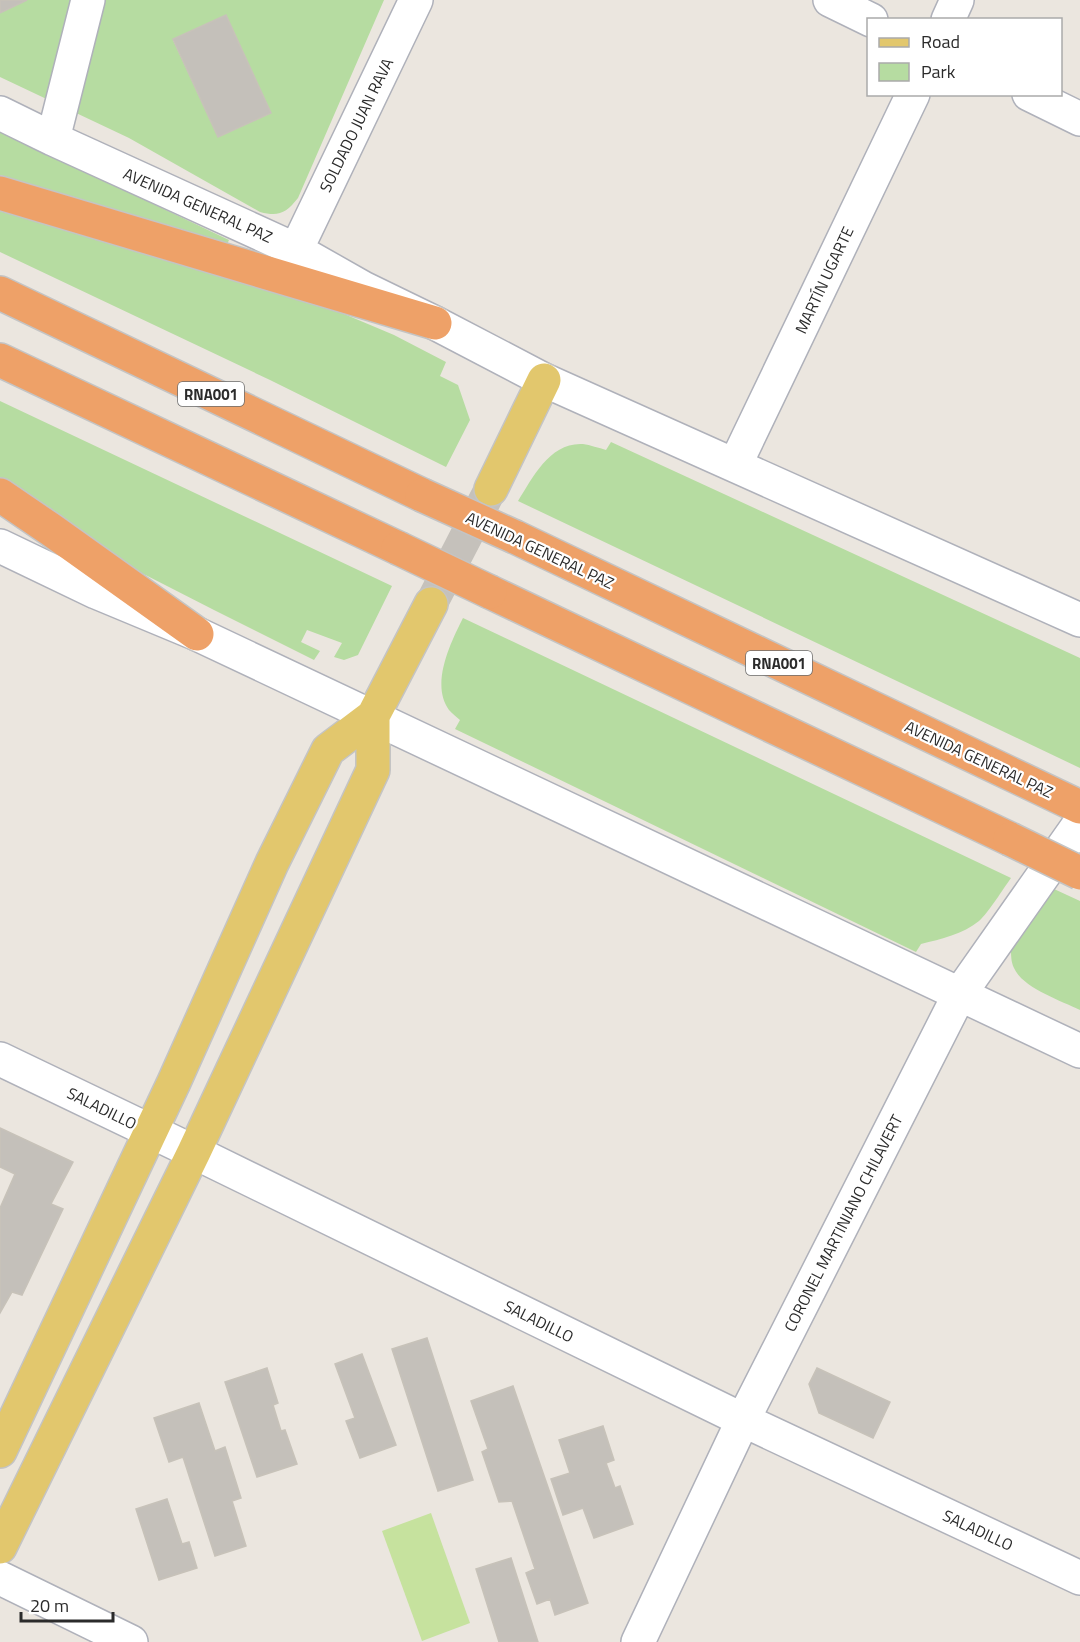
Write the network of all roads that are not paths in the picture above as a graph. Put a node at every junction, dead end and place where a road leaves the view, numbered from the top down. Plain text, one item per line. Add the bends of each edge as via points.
1 (88, 0) edge
2 (416, 0) edge
3 (830, 0) edge
4 (957, 0) edge
5 (867, 18) edge
6 (949, 18) edge
7 (911, 96) edge
8 (1033, 96) edge
9 (0, 113) edge
10 (1080, 118) edge
11 (52, 139) junction
12 (0, 193) edge
13 (296, 250) junction
14 (0, 293) edge
15 (435, 323) junction
16 (0, 360) edge
17 (544, 380) junction
18 (735, 465) junction
19 (491, 489) tunnel mouth
20 (0, 495) edge
21 (0, 546) edge
22 (431, 604) tunnel mouth
23 (1080, 620) edge
24 (197, 634) junction
25 (373, 716) junction
26 (1080, 807) edge
27 (1080, 823) edge
28 (1080, 873) edge
29 (959, 995) junction
30 (1080, 1051) edge
31 (0, 1059) edge
32 (151, 1131) junction
33 (194, 1152) junction
34 (742, 1420) junction
35 (0, 1451) edge
36 (0, 1547) edge
37 (0, 1578) edge
38 (1080, 1578) edge
39 (131, 1642) edge
40 (638, 1642) edge

1 - 11 street
2 - 13 street, SOLDADO JUAN RAVA
3 - 5 street
4 - 6 street
7 - 18 street, MARTÍN UGARTE
8 - 10 street
9 - 11 street, AVENIDA GENERAL PAZ
11 - 13 street, AVENIDA GENERAL PAZ
12 - 15 highway
13 - 15 street, AVENIDA GENERAL PAZ
14 - 26 highway, AVENIDA GENERAL PAZ / RNA001, bridge
15 - 17 street, AVENIDA GENERAL PAZ
16 - 28 highway, bridge
17 - 18 street, AVENIDA GENERAL PAZ
17 - 19 main road
18 - 23 street, AVENIDA GENERAL PAZ
20 - 24 highway
21 - 24 street
22 - 25 main road
24 - 25 street
25 - 29 street
25 - 32 main road via 328,750
25 - 33 main road via 373,770
27 - 29 street, CORONEL MARTINIANO CHILAVERT
29 - 30 street
29 - 34 street, CORONEL MARTINIANO CHILAVERT
31 - 32 street, SALADILLO
32 - 33 street, SALADILLO
32 - 35 main road
33 - 34 street, SALADILLO
33 - 36 main road
34 - 38 street, SALADILLO
34 - 40 street, CORONEL MARTINIANO CHILAVERT
37 - 39 street

